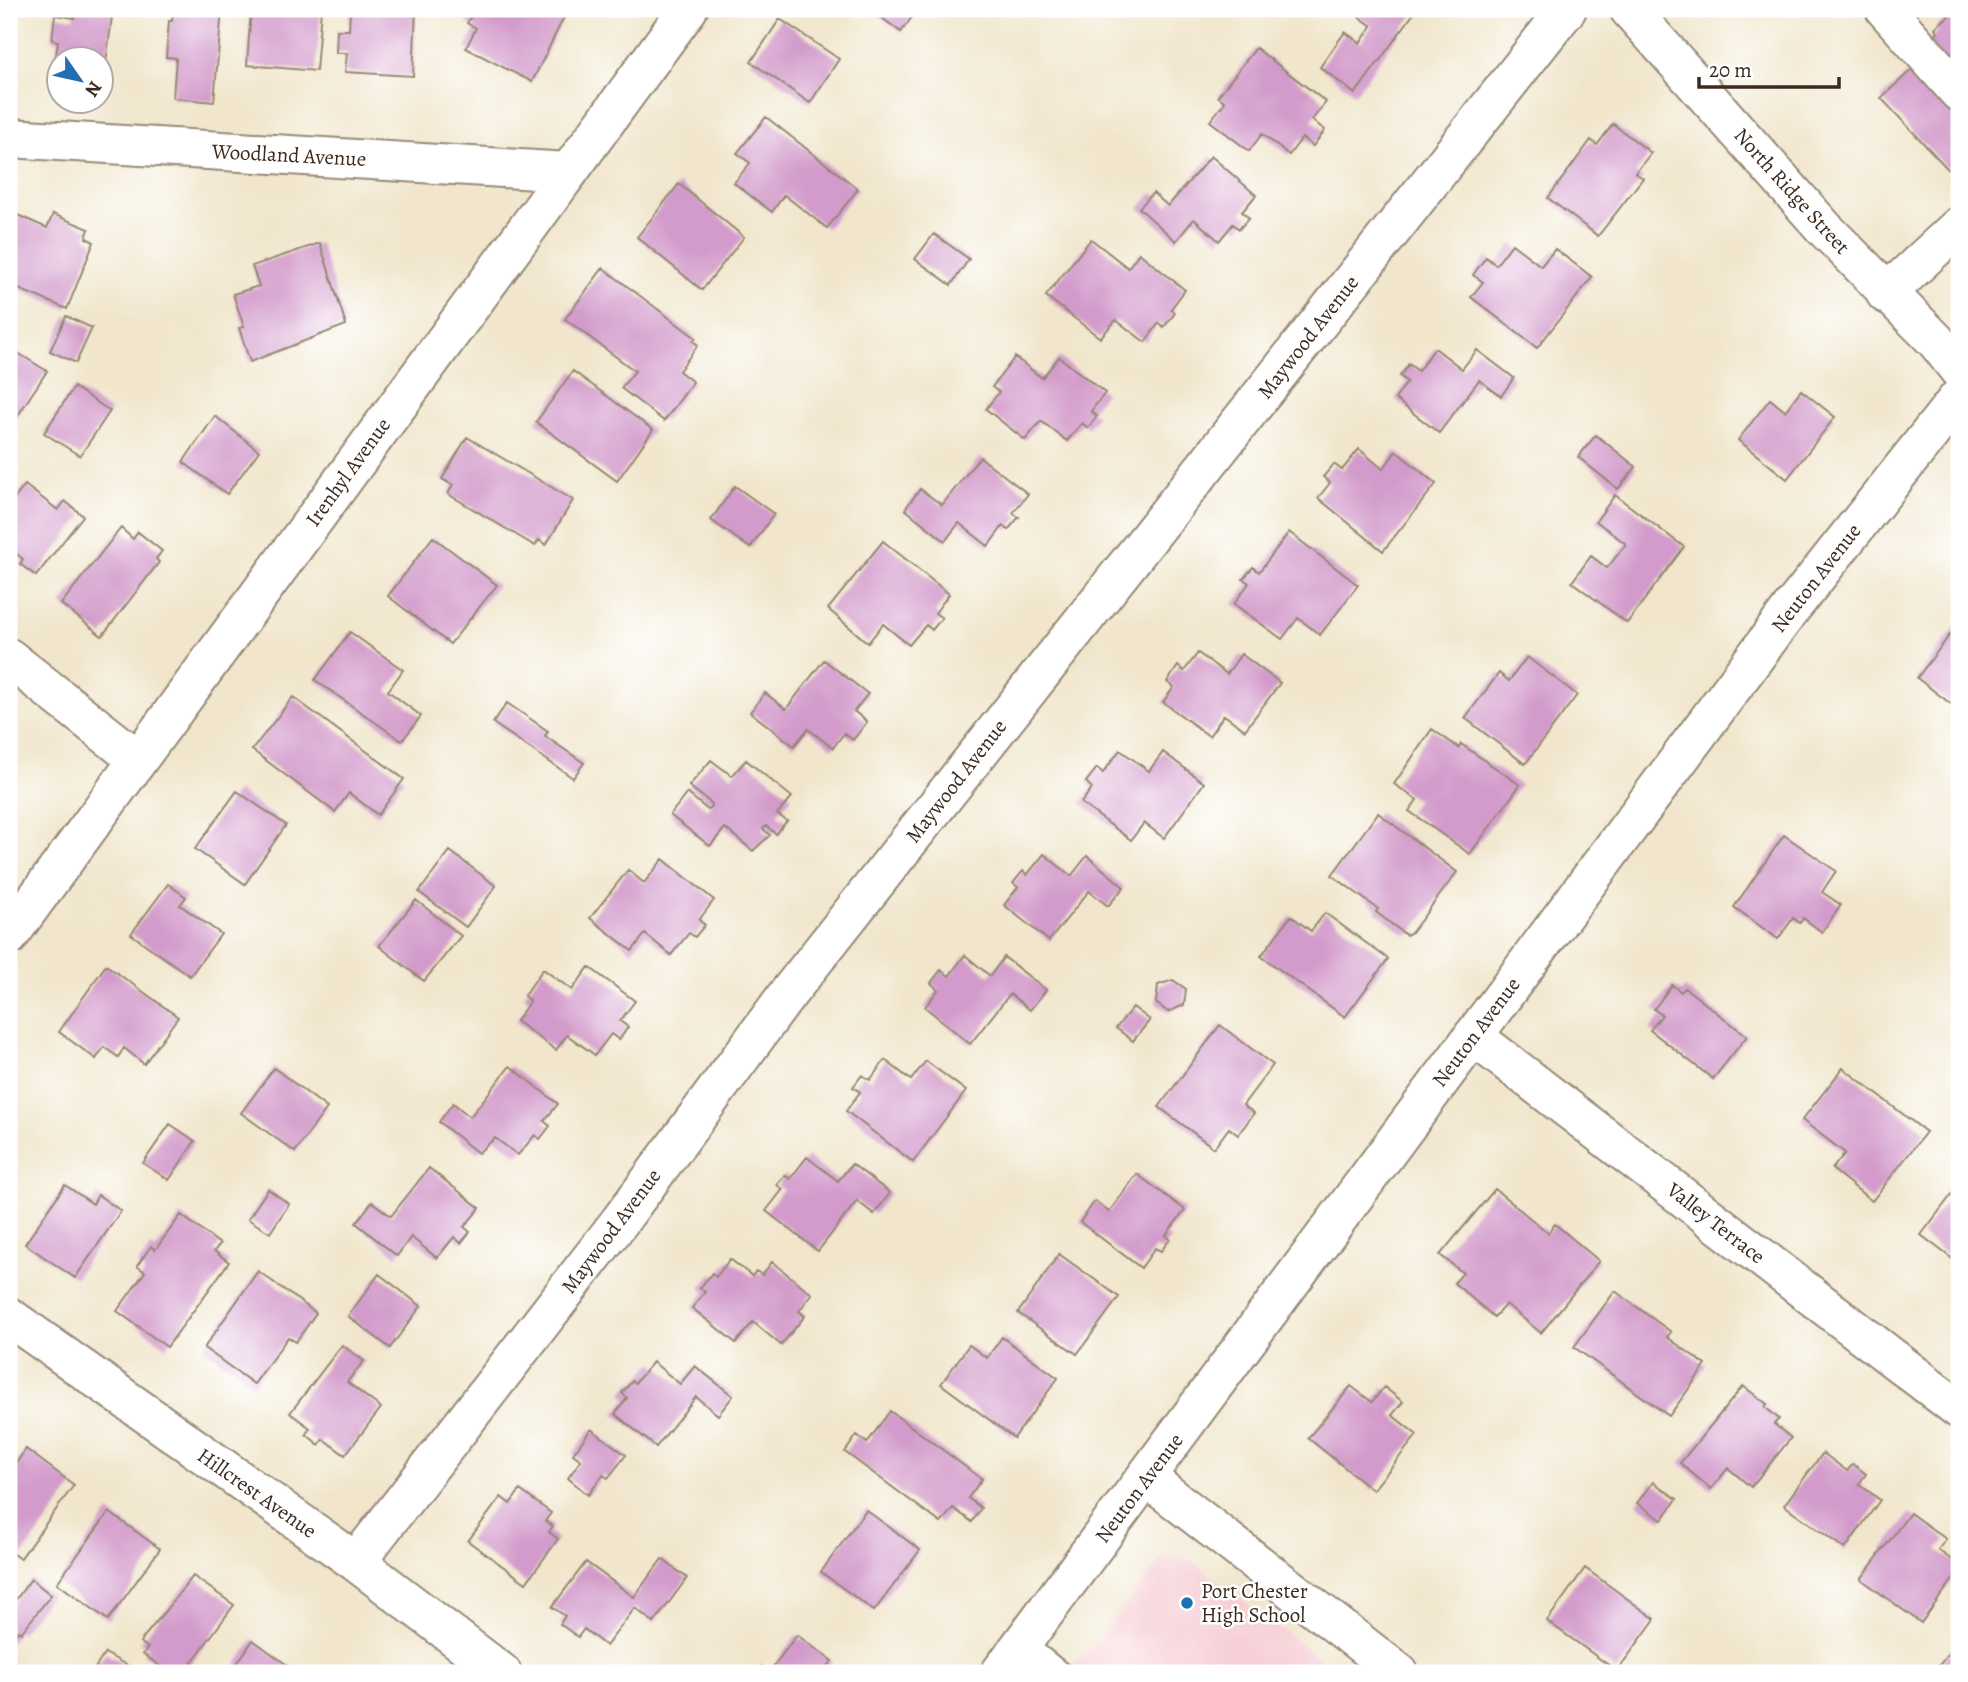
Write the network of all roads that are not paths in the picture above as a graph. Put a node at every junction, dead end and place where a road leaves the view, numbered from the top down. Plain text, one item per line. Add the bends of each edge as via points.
1 (688, 9) edge
2 (1567, 9) edge
3 (1629, 9) edge
4 (1885, 9) edge
5 (1959, 92) edge
6 (9, 138) edge
7 (569, 172) junction
8 (1959, 226) edge
9 (1886, 294) junction
10 (1959, 370) edge
11 (1959, 397) edge
12 (9, 658) edge
13 (137, 759) junction
14 (9, 936) edge
15 (1473, 1036) junction
16 (9, 1317) edge
17 (1959, 1409) edge
18 (1147, 1478) junction
19 (356, 1562) junction
20 (1011, 1658) edge
21 (502, 1673) edge
22 (1058, 1673) edge
23 (1399, 1673) edge

1 - 7 street, Irenhyl Avenue
2 - 19 street, Maywood Avenue via 786,996 620,1221
3 - 9 street, North Ridge Street
4 - 5 street
6 - 7 street, Woodland Avenue
7 - 13 street, Irenhyl Avenue
8 - 9 street
9 - 10 street, North Ridge Street via 1936,341
11 - 15 street, Neuton Avenue via 1790,610
12 - 13 street
13 - 14 street, Irenhyl Avenue
15 - 17 street, Valley Terrace
15 - 18 street, Neuton Avenue
16 - 19 street, Hillcrest Avenue
18 - 20 street, Neuton Avenue
18 - 23 street
19 - 21 street, Hillcrest Avenue
20 - 22 lane

